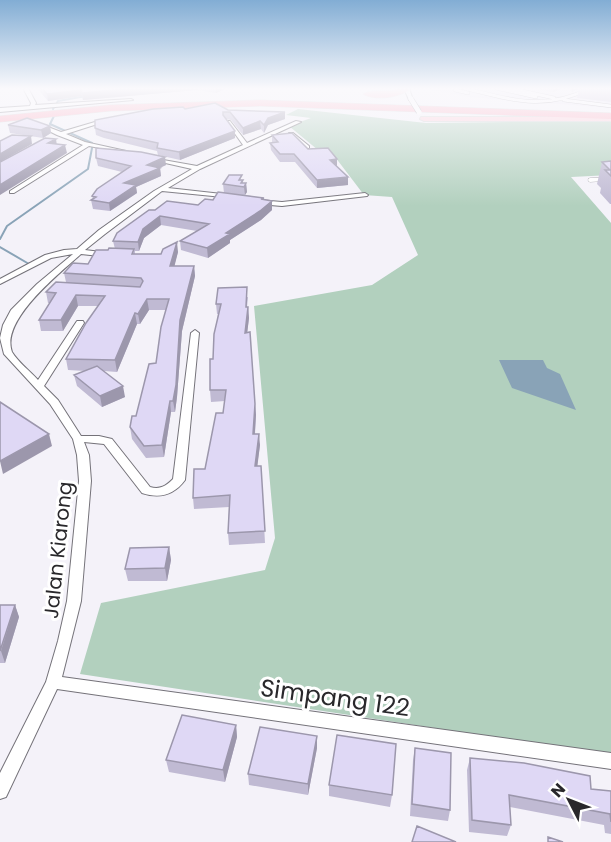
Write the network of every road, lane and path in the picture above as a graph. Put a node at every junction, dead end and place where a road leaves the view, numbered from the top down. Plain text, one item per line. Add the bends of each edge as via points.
1 (47, 127) edge
2 (81, 127) edge
3 (231, 127) edge
4 (284, 128) joint
5 (60, 133) junction
6 (49, 139) edge
7 (88, 144) junction
8 (246, 146) junction
9 (307, 147) edge
10 (136, 155) edge
11 (146, 157) edge
12 (198, 168) junction
13 (611, 179) edge
14 (590, 180) dead end
15 (161, 189) junction
16 (12, 192) dead end
17 (365, 195) dead end
18 (244, 200) edge
19 (253, 201) edge
20 (78, 252) junction
21 (113, 255) edge
22 (0, 282) edge
23 (80, 323) dead end
24 (195, 333) dead end
25 (3, 354) edge
26 (39, 386) junction
27 (78, 439) junction
28 (53, 682) junction
29 (611, 761) edge
30 (2, 782) edge

1 - 5 street
2 - 5 street
3 - 8 street
4 - 8 street, Jalan Kiarong
4 - 9 street
5 - 6 street
5 - 7 street
7 - 10 street
7 - 16 street
8 - 12 street, Jalan Kiarong
11 - 12 street
12 - 15 street, Jalan Kiarong
13 - 14 lane
15 - 18 street
15 - 20 street, Jalan Kiarong
17 - 19 street via 282,204
20 - 21 street
20 - 22 street via 55,254
20 - 25 street, Jalan Kiarong via 14,312 7,325
23 - 26 street
24 - 27 street via 179,480 173,488 154,493 146,490 108,441
25 - 26 street, Jalan Kiarong
26 - 27 street, Jalan Kiarong
27 - 28 street, Jalan Kiarong via 85,481 74,601
28 - 29 street, Simpang 122
28 - 30 street, Jalan Kiarong

